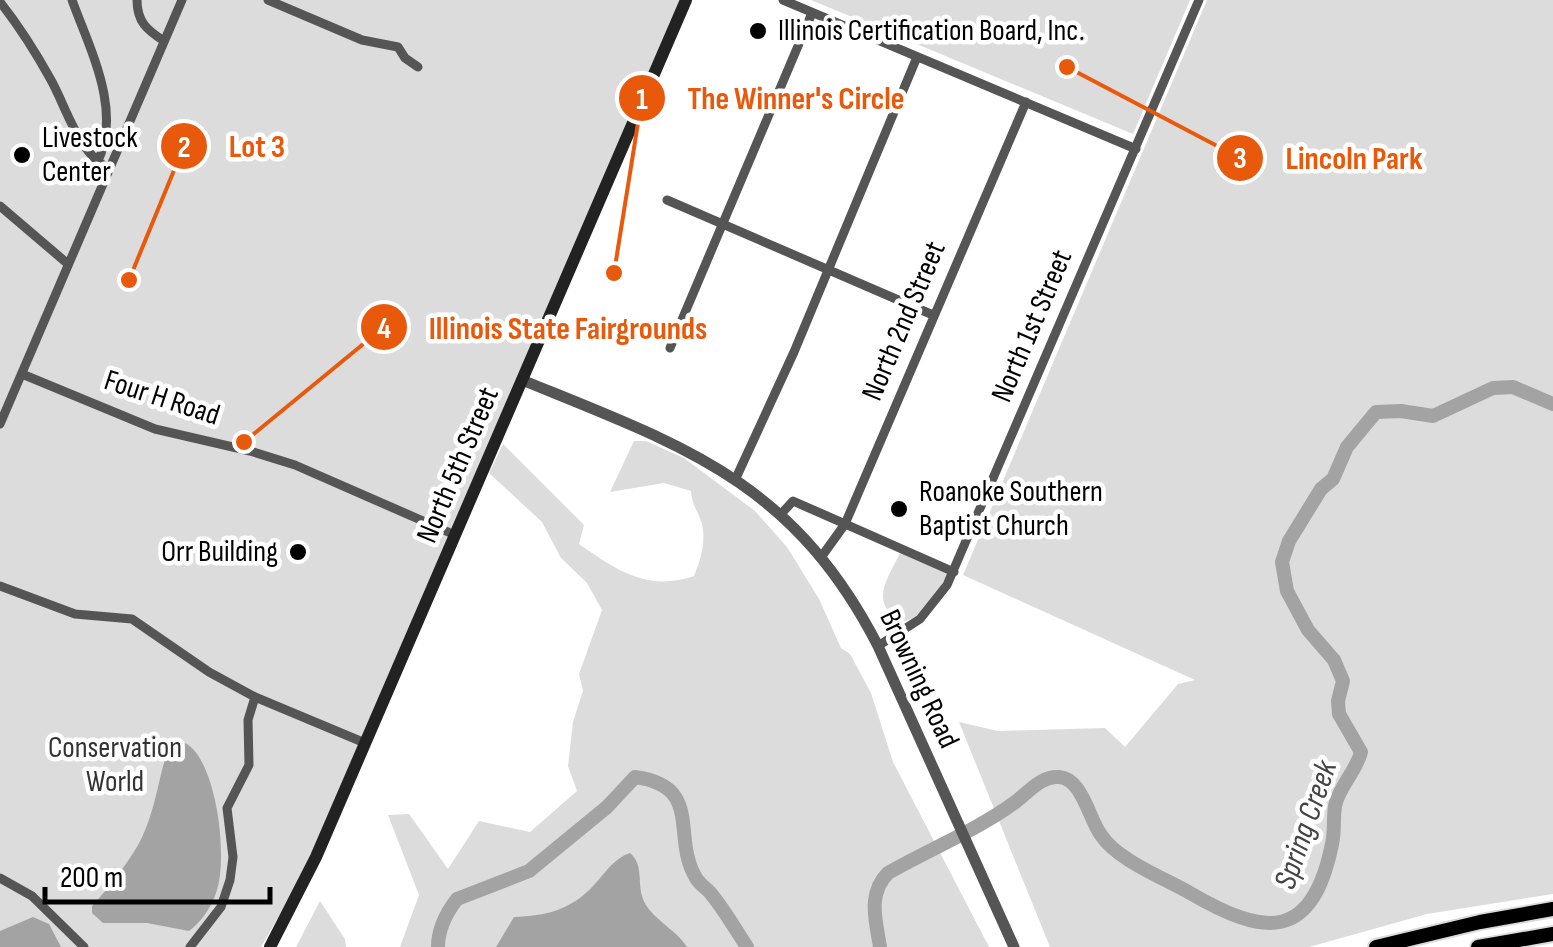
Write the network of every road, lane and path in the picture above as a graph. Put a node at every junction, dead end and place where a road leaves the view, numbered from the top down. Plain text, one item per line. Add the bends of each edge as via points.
1 (72, 0) edge
2 (137, 0) edge
3 (182, 0) edge
4 (268, 0) edge
5 (686, 0) edge
6 (783, 0) edge
7 (1198, 0) edge
8 (0, 2) edge
9 (812, 13) junction
10 (164, 40) junction
11 (917, 57) junction
12 (418, 67) dead end
13 (1026, 102) junction
14 (1112, 138) junction
15 (1136, 149) junction
16 (97, 163) junction
17 (110, 169) junction
18 (1127, 171) junction
19 (667, 200) dead end
20 (0, 206) edge
21 (722, 224) junction
22 (68, 264) junction
23 (828, 269) junction
24 (934, 315) junction
25 (670, 348) dead end
26 (22, 374) junction
27 (522, 380) junction
28 (0, 424) edge
29 (736, 478) junction
30 (782, 514) junction
31 (845, 524) junction
32 (454, 535) junction
33 (822, 556) junction
34 (954, 572) junction
35 (0, 586) edge
36 (878, 646) junction
37 (256, 697) junction
38 (365, 743) junction
39 (0, 878) edge
40 (1553, 909) edge
41 (1553, 934) edge
42 (84, 947) edge
43 (190, 947) edge
44 (270, 947) edge
45 (1014, 947) edge
46 (1376, 947) edge
47 (1478, 947) edge

1 - 16 street via 108,116
2 - 10 street via 146,29
3 - 10 street
4 - 12 street via 362,40 398,47
5 - 27 main road, North 5th Street
6 - 9 street
7 - 15 street, North 1st Street
8 - 16 street
9 - 11 street
9 - 21 street
10 - 17 street
11 - 13 street
11 - 23 street
13 - 14 street
13 - 24 street, North 2nd Street
14 - 15 street
14 - 18 street
15 - 18 street, North 1st Street
16 - 17 street
17 - 22 street
18 - 34 street, North 1st Street
19 - 21 street
20 - 22 street
21 - 23 street
21 - 25 street
22 - 26 street
23 - 24 street
23 - 29 street
24 - 31 street, North 2nd Street
26 - 28 street
26 - 32 street, Four H Road via 155,428 295,465
27 - 29 street, Browning Road
27 - 32 main road, North 5th Street
29 - 30 street, Browning Road
30 - 31 street via 793,501
30 - 33 street, Browning Road
31 - 33 street, North 2nd Street
31 - 34 street
32 - 38 main road, North 5th Street
33 - 36 street, Browning Road
34 - 36 street, North 1st Street via 930,610
35 - 37 street via 75,614 132,619
36 - 45 street, Browning Road
37 - 38 street
37 - 43 street via 248,720 249,765 227,808 230,880 221,907
38 - 44 main road, North 5th Street
39 - 42 street via 32,896
40 - 46 highway
41 - 47 highway

